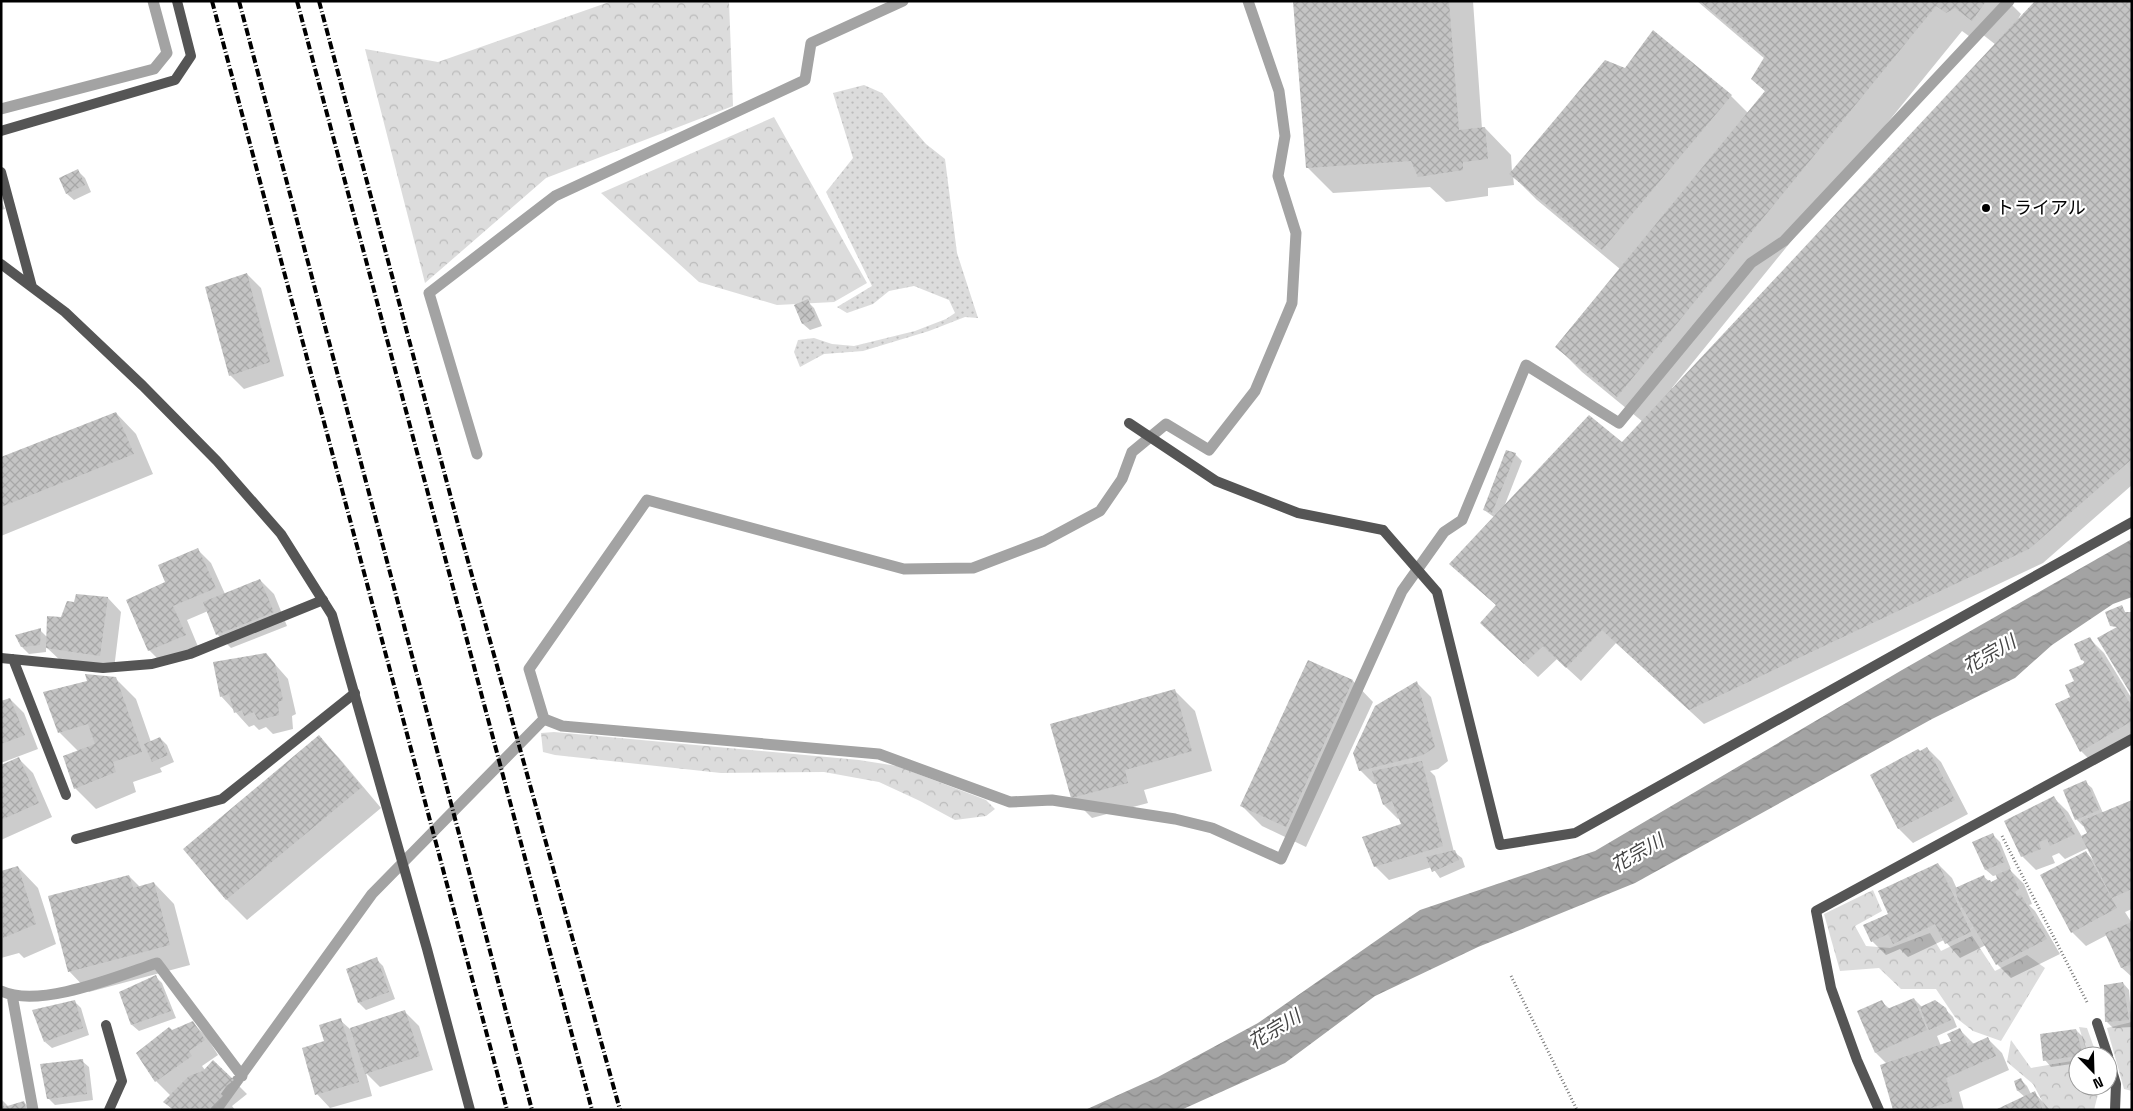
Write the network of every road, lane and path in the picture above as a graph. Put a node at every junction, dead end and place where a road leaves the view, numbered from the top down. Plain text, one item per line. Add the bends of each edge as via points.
1 (177, 1) edge
2 (1, 131) edge
3 (1, 172) edge
4 (1, 264) edge
5 (32, 286) junction
6 (1129, 423) dead end
7 (2132, 522) edge
8 (323, 600) junction
9 (1, 658) edge
10 (13, 659) junction
11 (355, 693) junction
12 (2132, 740) edge
13 (66, 795) dead end
14 (1991, 816) junction
15 (76, 839) dead end
16 (1511, 976) dead end
17 (2097, 1023) joint
18 (106, 1025) dead end
19 (2104, 1046) edge
20 (2116, 1096) edge
21 (109, 1110) edge
22 (470, 1110) edge
23 (1576, 1110) edge
24 (1879, 1110) edge
25 (2115, 1110) edge

1 - 2 street via 191,56 175,80
3 - 5 street
4 - 5 street
5 - 8 street via 66,312 217,462 281,534
6 - 7 street via 1216,481 1298,513 1383,530 1437,592 1500,845 1575,833
8 - 10 street via 190,654 152,664 103,668
8 - 11 street via 332,615
9 - 10 street
10 - 13 street
11 - 15 street via 222,799
11 - 22 street
12 - 14 street
14 - 17 path
14 - 24 street via 1816,911 1831,988
16 - 23 path
17 - 19 street
18 - 21 street via 122,1081
20 - 25 street

